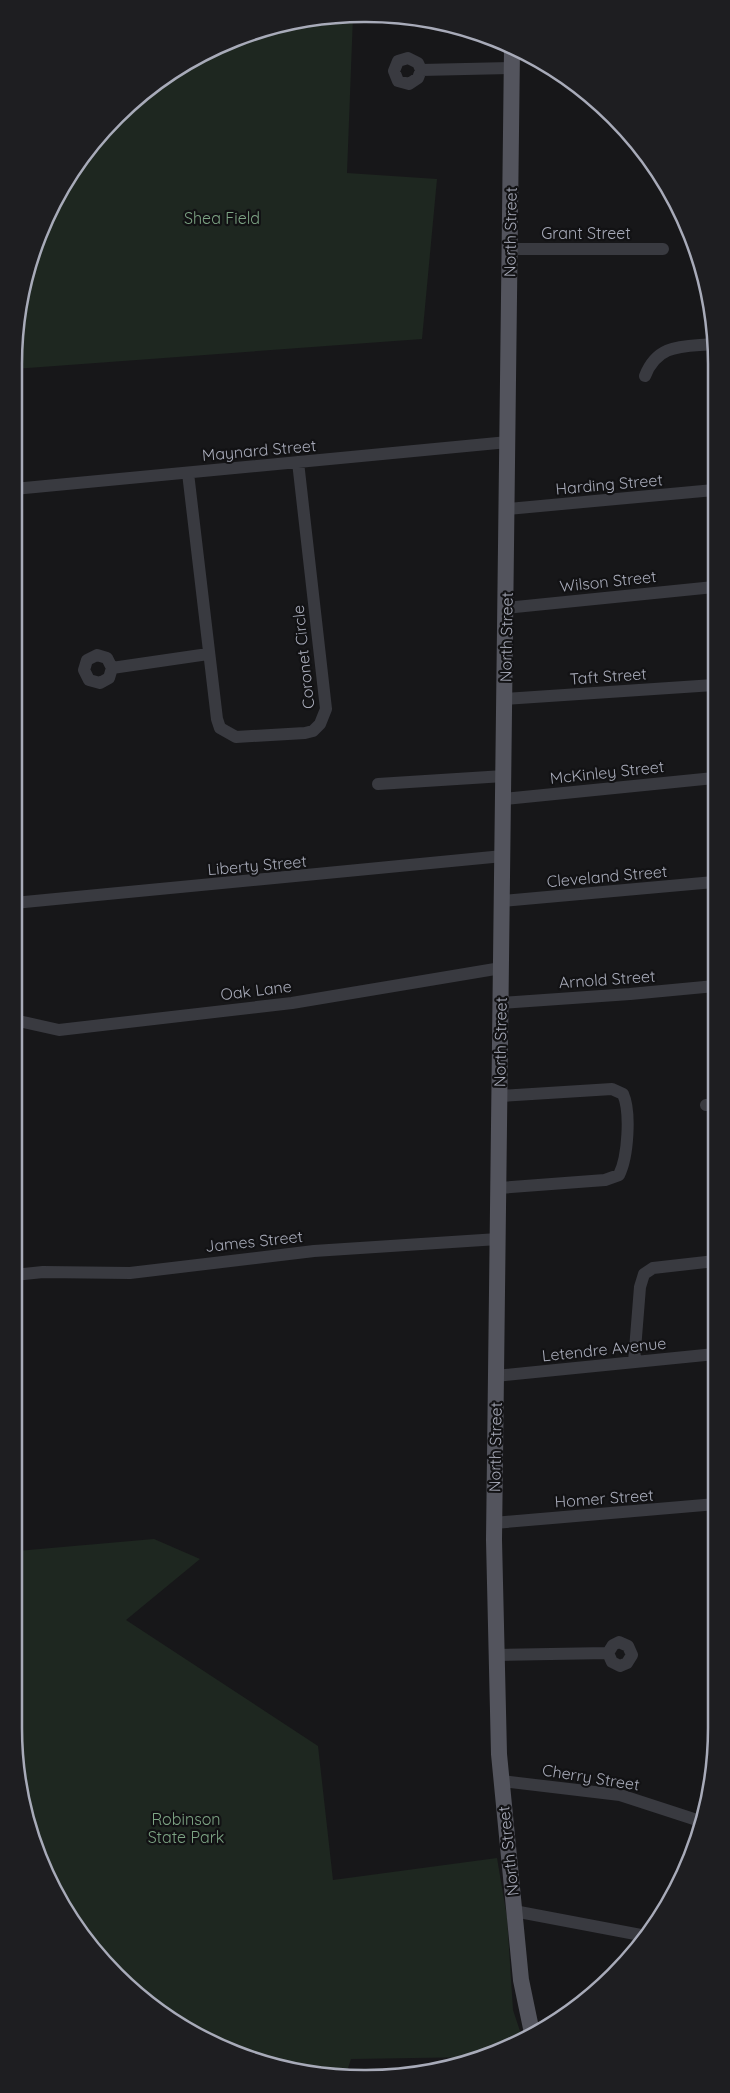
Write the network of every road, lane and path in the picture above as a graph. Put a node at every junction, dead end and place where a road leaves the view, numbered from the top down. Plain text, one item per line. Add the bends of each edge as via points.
1 (512, 56) edge
2 (512, 68) junction
3 (420, 70) dead end
4 (510, 249) junction
5 (663, 249) dead end
6 (707, 345) edge
7 (645, 376) dead end
8 (508, 442) junction
9 (298, 462) junction
10 (188, 473) junction
11 (22, 488) edge
12 (708, 491) edge
13 (507, 509) junction
14 (708, 588) edge
15 (506, 608) junction
16 (208, 654) junction
17 (112, 668) dead end
18 (708, 685) edge
19 (505, 699) junction
20 (504, 776) junction
21 (708, 779) edge
22 (378, 784) dead end
23 (504, 799) junction
24 (503, 856) junction
25 (708, 883) edge
26 (502, 901) junction
27 (22, 902) edge
28 (502, 968) junction
29 (708, 987) edge
30 (501, 1003) junction
31 (22, 1022) edge
32 (500, 1096) junction
33 (499, 1188) junction
34 (498, 1239) junction
35 (708, 1262) edge
36 (22, 1274) edge
37 (708, 1355) edge
38 (634, 1362) junction
39 (496, 1376) junction
40 (708, 1505) edge
41 (494, 1523) junction
42 (608, 1653) dead end
43 (496, 1655) junction
44 (501, 1781) junction
45 (695, 1819) edge
46 (514, 1911) junction
47 (639, 1935) edge
48 (531, 2028) edge

1 - 2 main road, North Street
2 - 3 street
2 - 4 main road, North Street
4 - 5 street, Grant Street
4 - 8 main road, North Street
6 - 7 street via 678,347 660,354 651,362
8 - 9 street, Maynard Street
8 - 13 main road, North Street
9 - 10 street, Maynard Street
9 - 16 street, Coronet Circle via 325,716 313,731 305,733 236,738 226,733 220,728 214,710
10 - 11 street, Maynard Street
10 - 16 street, Coronet Circle
12 - 13 street, Harding Street
13 - 15 main road, North Street
14 - 15 street, Wilson Street
15 - 19 main road, North Street
16 - 17 street
18 - 19 street, Taft Street
19 - 20 main road, North Street
20 - 22 street
20 - 23 main road, North Street
21 - 23 street, McKinley Street
23 - 24 main road, North Street
24 - 26 main road, North Street
24 - 27 street, Liberty Street
25 - 26 street, Cleveland Street
26 - 28 main road, North Street
28 - 30 main road, North Street
28 - 31 street, Oak Lane via 292,1003 59,1030
29 - 30 street, Arnold Street
30 - 32 main road, North Street
32 - 33 main road, North Street
32 - 33 street via 612,1089 623,1094 627,1109 625,1160 619,1175
33 - 34 main road, North Street
34 - 36 street, James Street via 304,1252 130,1273
34 - 39 main road, North Street
35 - 38 street via 653,1268 644,1274
37 - 38 street, Letendre Avenue
38 - 39 street, Letendre Avenue
39 - 41 main road, North Street
40 - 41 street, Homer Street
41 - 43 main road, North Street
42 - 43 street
43 - 44 main road, North Street
44 - 45 street, Cherry Street via 620,1795
44 - 46 main road, North Street
46 - 47 street
46 - 48 main road, North Street via 524,1999

